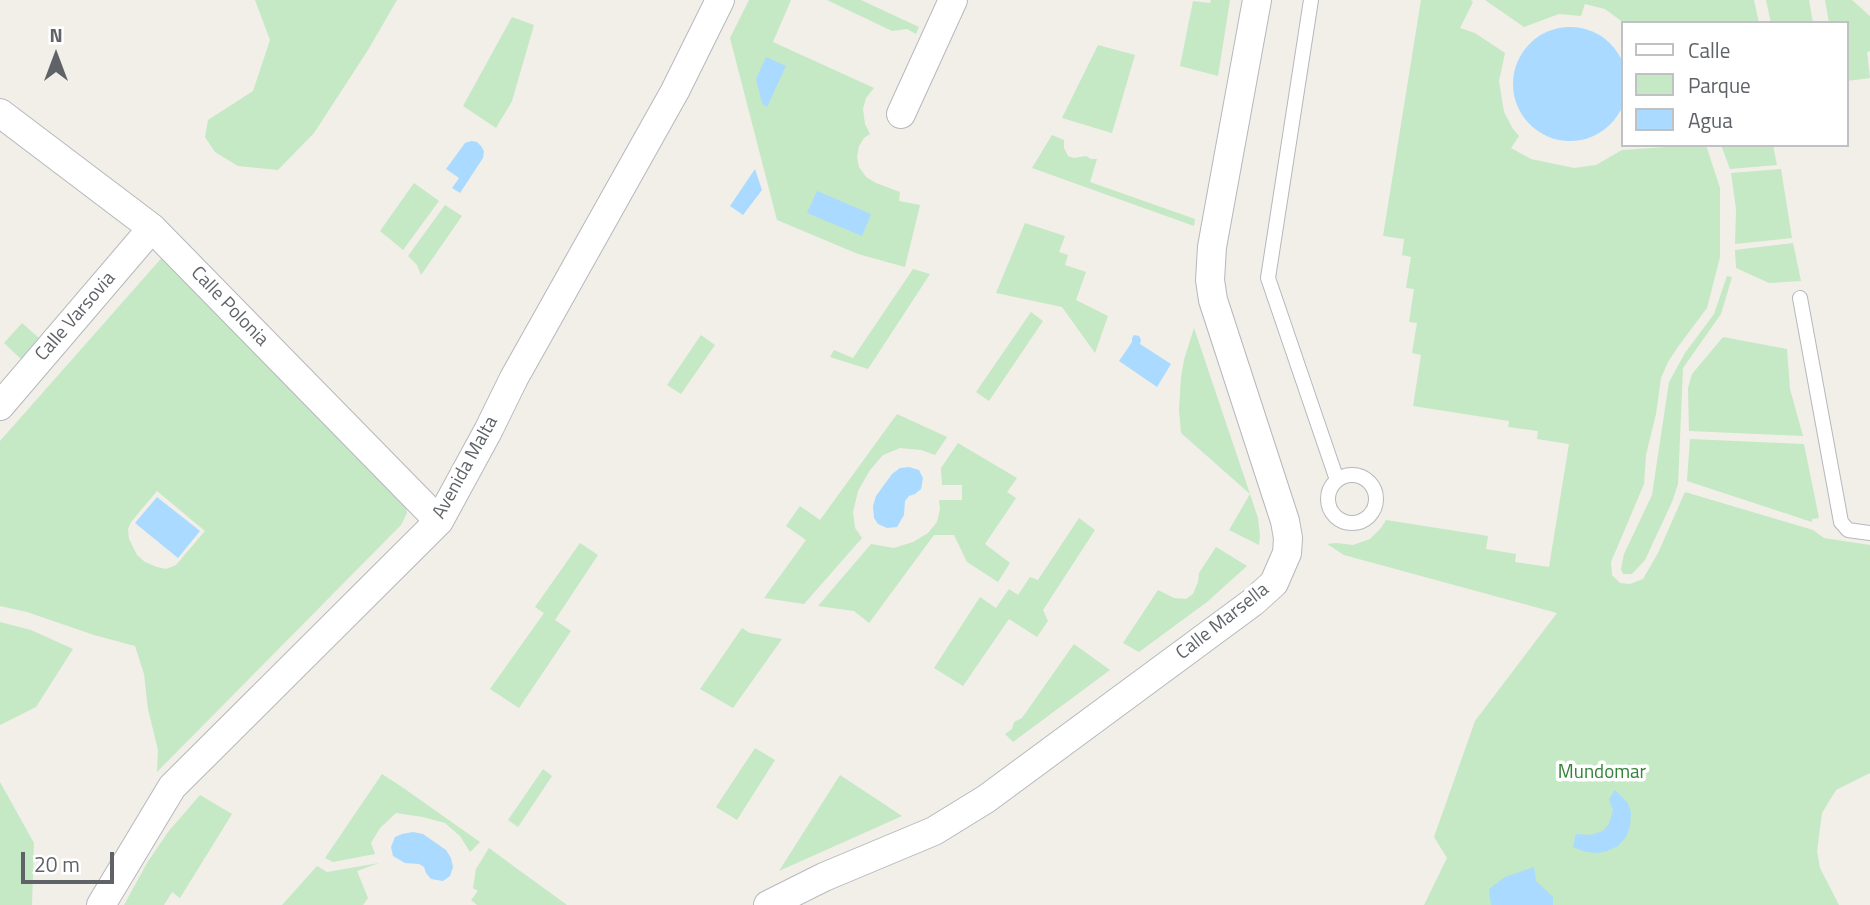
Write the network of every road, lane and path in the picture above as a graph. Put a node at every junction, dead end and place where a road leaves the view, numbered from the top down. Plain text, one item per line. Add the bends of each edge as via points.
1 (720, 0) edge
2 (953, 0) edge
3 (1257, 0) edge
4 (1311, 0) edge
5 (0, 113) edge
6 (901, 114) dead end
7 (152, 228) junction
8 (1800, 298) dead end
9 (0, 406) edge
10 (1337, 480) dead end
11 (439, 521) junction
12 (1870, 533) edge
13 (101, 905) edge
14 (768, 905) edge

1 - 11 street, Avenida Malta via 675,91
2 - 6 street
3 - 14 street, Calle Marsella via 1210,265 1213,300 1285,521 1287,553 1274,583 986,799 934,831
4 - 10 lane via 1268,278
5 - 7 street, Calle Polonia
7 - 9 street, Calle Varsovia
7 - 11 street, Calle Polonia
8 - 12 lane via 1840,522 1848,530
11 - 13 street, Avenida Malta via 172,787

